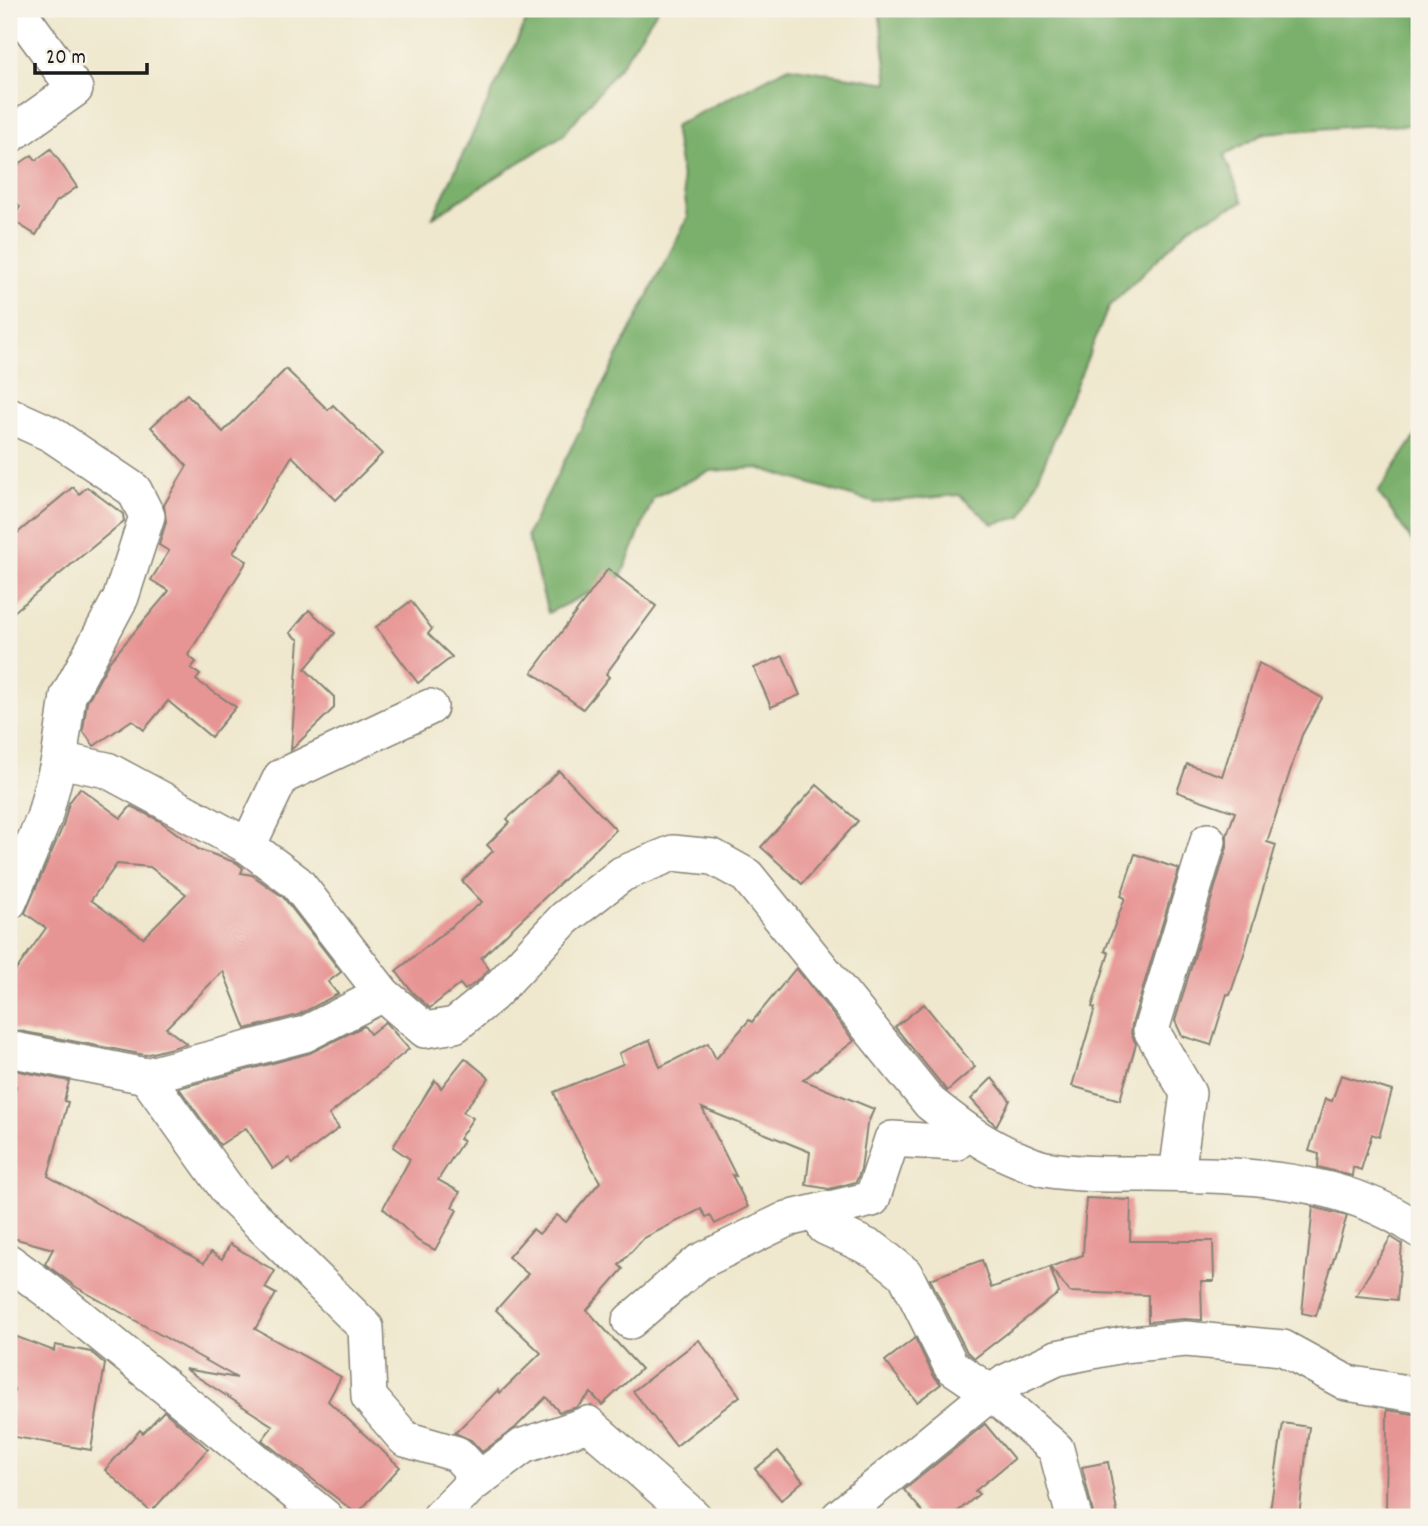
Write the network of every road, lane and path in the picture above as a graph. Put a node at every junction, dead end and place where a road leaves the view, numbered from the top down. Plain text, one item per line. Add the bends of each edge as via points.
1 (17, 9) edge
2 (9, 136) edge
3 (9, 415) edge
4 (430, 707) dead end
5 (59, 760) junction
6 (1208, 841) dead end
7 (248, 846) junction
8 (9, 902) edge
9 (383, 994) junction
10 (9, 1049) edge
11 (146, 1076) junction
12 (967, 1133) junction
13 (1177, 1174) junction
14 (820, 1212) junction
15 (1419, 1230) edge
16 (9, 1262) edge
17 (630, 1321) dead end
18 (991, 1393) junction
19 (1419, 1395) edge
20 (470, 1486) junction
21 (325, 1517) edge
22 (440, 1517) edge
23 (694, 1517) edge
24 (839, 1517) edge
25 (1074, 1517) edge

1 - 2 street via 75,89
3 - 5 street via 51,434 134,489 147,516 121,597 68,696
4 - 7 street via 281,777
5 - 7 street via 107,770
5 - 8 street via 44,818
6 - 13 street via 1151,1030 1188,1093
7 - 9 street via 297,883
9 - 11 street via 305,1034
9 - 12 street via 425,1030 455,1026 492,995 565,918 622,874 673,853 713,857 747,876 930,1103
10 - 11 street
11 - 20 street via 232,1196 366,1328 369,1397 405,1439 457,1454 471,1469
12 - 13 street via 1043,1169
12 - 14 street via 955,1143 892,1139 872,1199
13 - 15 street via 1287,1180 1353,1196
14 - 17 street via 787,1219 699,1262
14 - 18 street via 825,1227 875,1250 905,1274 951,1366
16 - 21 street
18 - 19 street via 1057,1358 1186,1339 1283,1348 1347,1383
18 - 24 street
18 - 25 street via 1056,1449
20 - 22 street
20 - 23 street via 523,1446 588,1424

